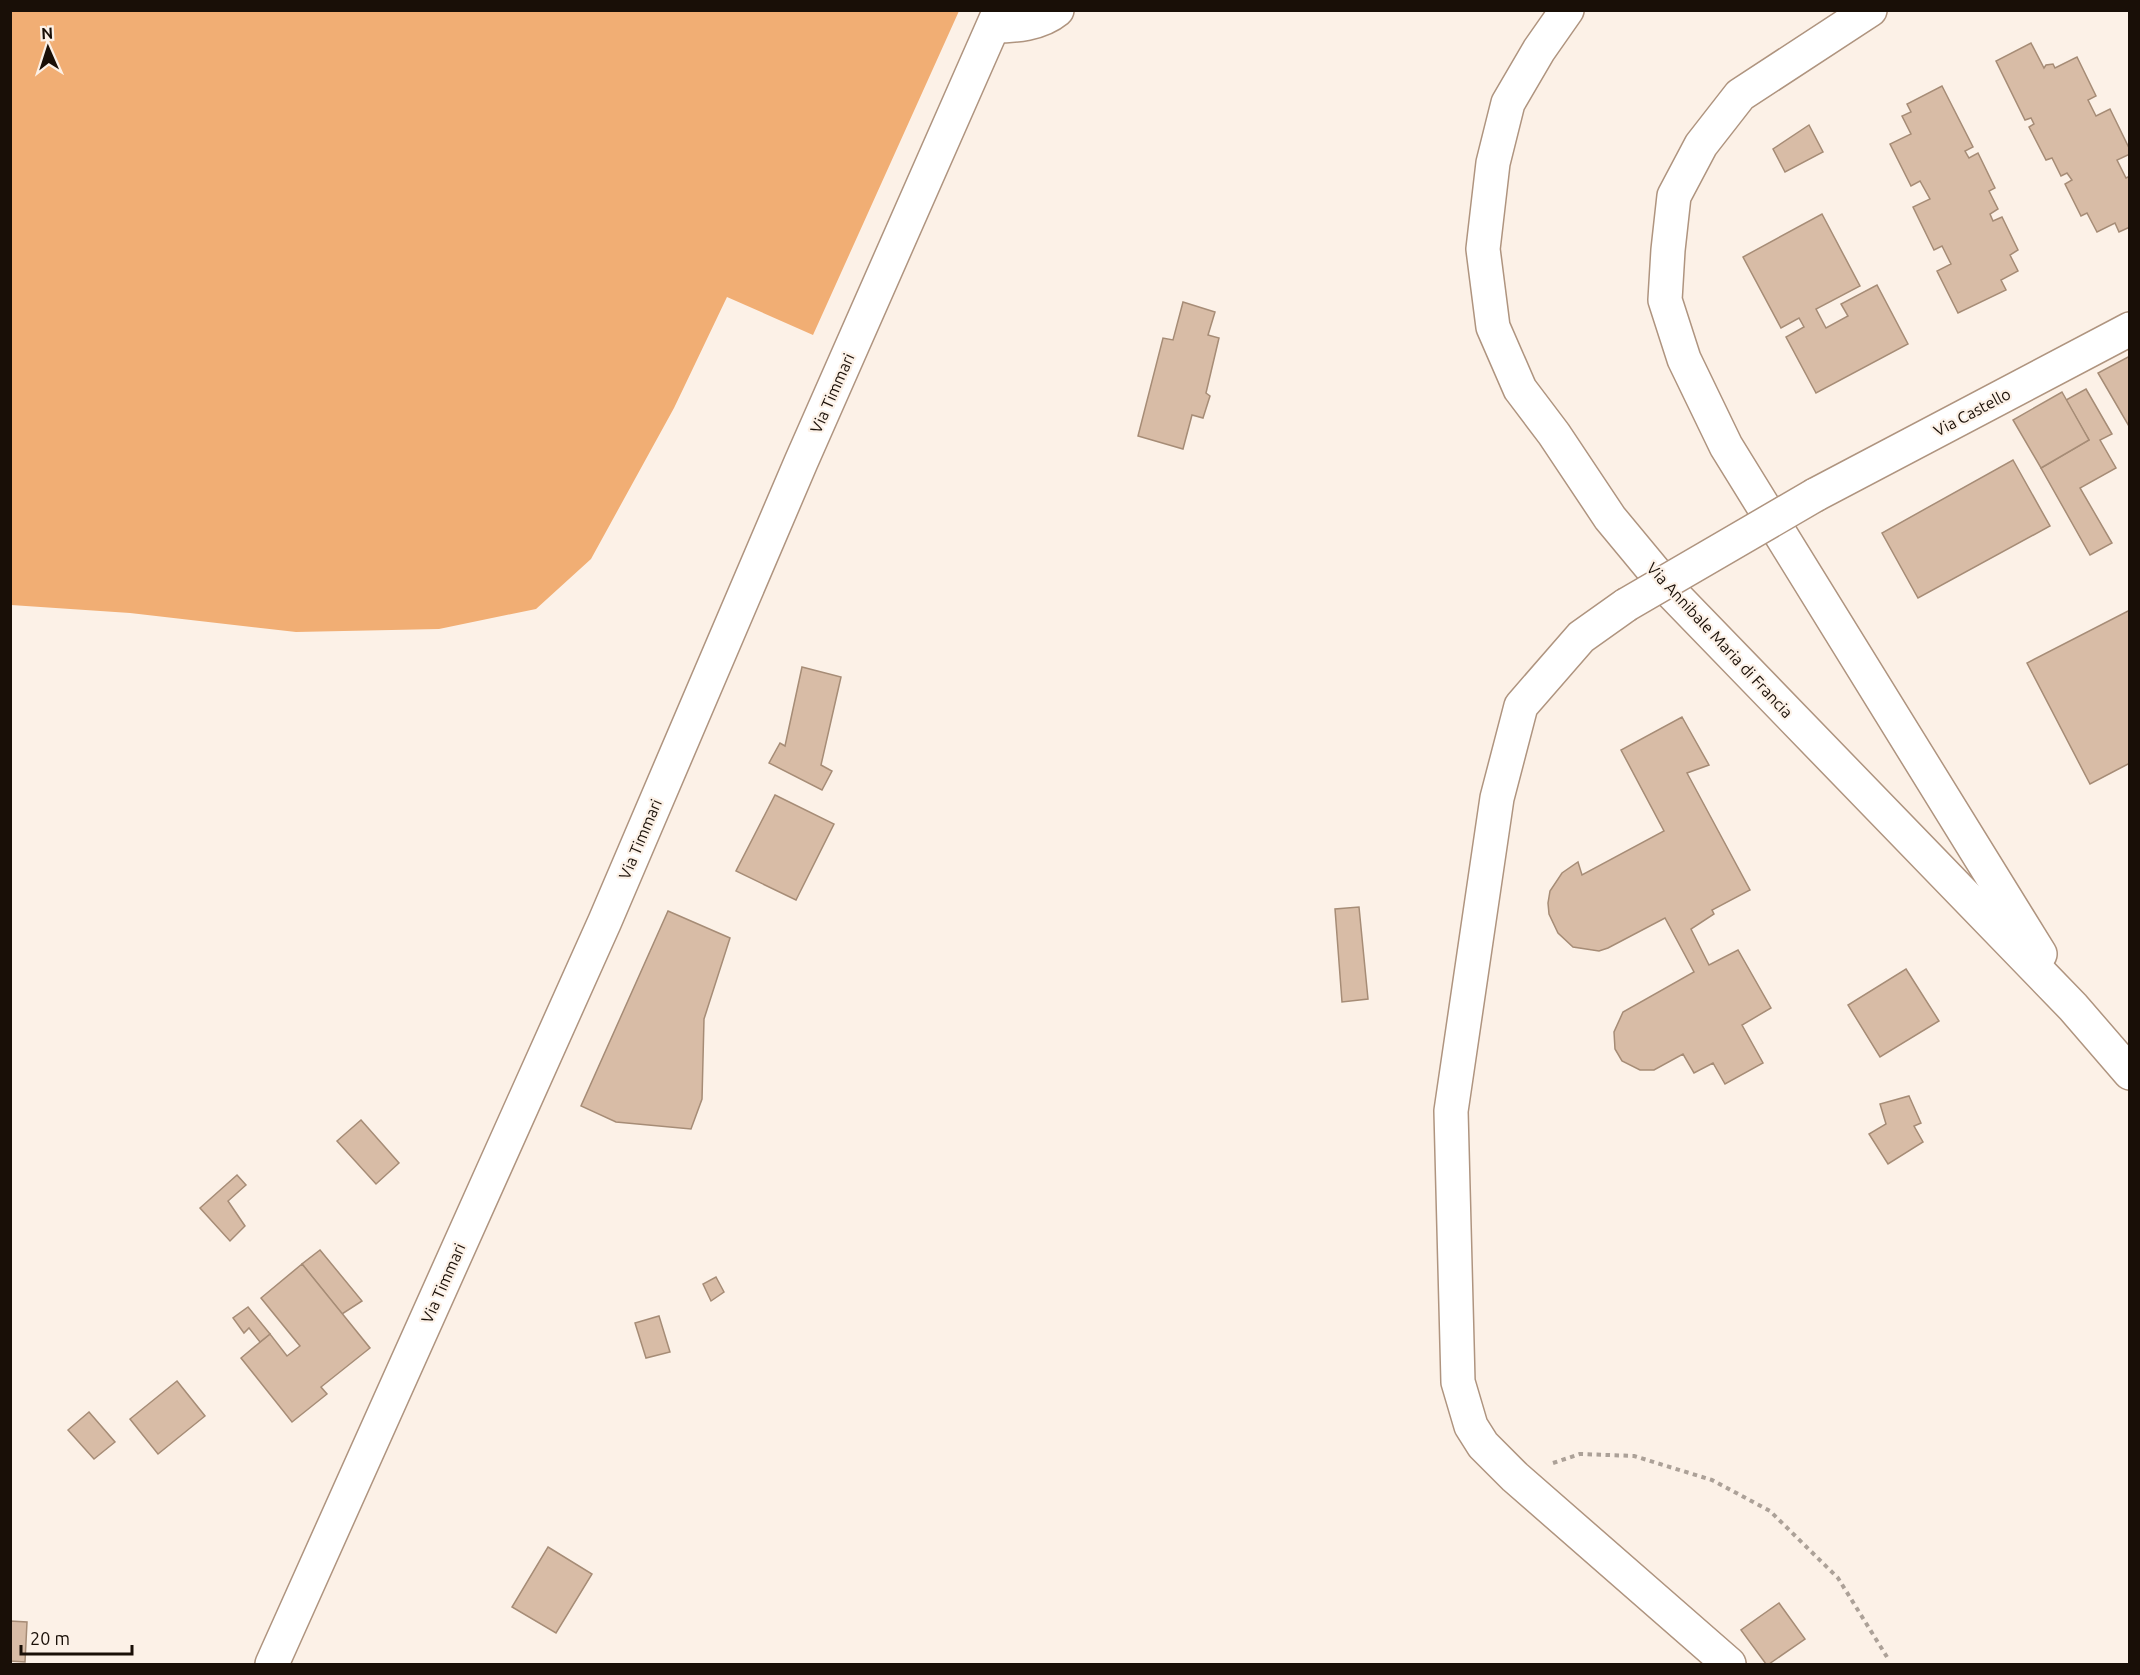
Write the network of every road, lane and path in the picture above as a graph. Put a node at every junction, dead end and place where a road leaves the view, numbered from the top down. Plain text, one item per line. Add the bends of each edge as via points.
1 (1057, 10) edge
2 (1567, 10) edge
3 (1870, 10) edge
4 (997, 18) edge
5 (2130, 329) edge
6 (2073, 1007) junction
7 (2130, 1073) edge
8 (1515, 1477) junction
9 (1887, 1657) dead end
10 (272, 1665) edge
11 (1729, 1665) edge

1 - 4 main road via 1048,17 1013,26
2 - 6 main road, Via Annibale Maria di Francia via 1508,103 1493,163 1484,249 1493,327 1520,389 1610,518 1673,594
3 - 6 main road, Via Annibale Maria di Francia via 1740,95 1701,146 1674,196 1665,300 1684,358 1726,446
4 - 10 main road, Via Timmari via 600,932
5 - 8 main road, Via Castello, bridge via 1815,495 1626,605 1581,636 1521,706 1497,798 1451,1111 1458,1382 1471,1425 1483,1445
6 - 7 main road, Via Annibale Maria di Francia
8 - 9 path via 1580,1454 1634,1456 1712,1479 1770,1511 1838,1578
8 - 11 main road, Via Castello

